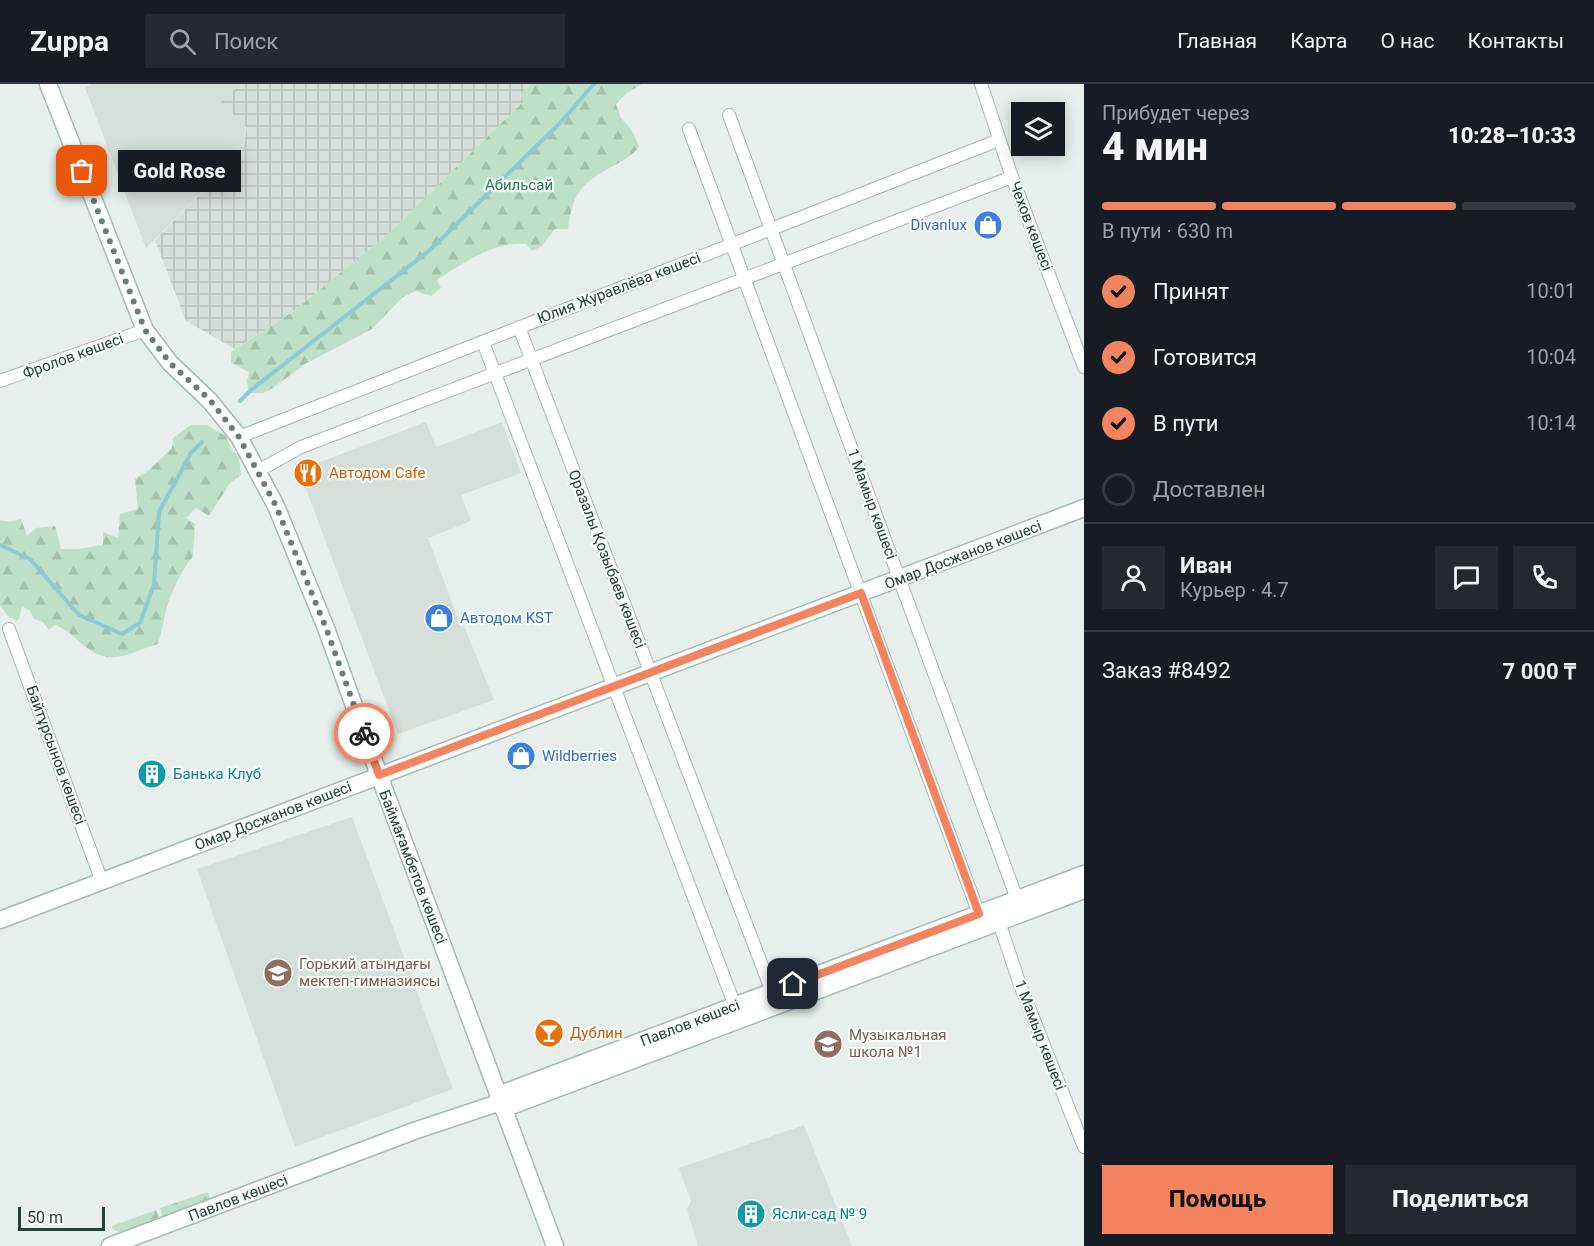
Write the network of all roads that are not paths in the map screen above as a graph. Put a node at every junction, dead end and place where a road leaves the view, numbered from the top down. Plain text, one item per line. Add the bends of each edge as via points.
1 (48, 84) edge
2 (981, 84) edge
3 (729, 115) dead end
4 (689, 129) dead end
5 (999, 140) junction
6 (1012, 177) junction
7 (771, 229) junction
8 (732, 244) junction
9 (784, 264) junction
10 (744, 279) junction
11 (519, 327) junction
12 (145, 330) junction
13 (483, 342) junction
14 (531, 359) junction
15 (1084, 367) edge
16 (495, 373) junction
17 (0, 381) edge
18 (239, 437) junction
19 (258, 471) junction
20 (1084, 508) edge
21 (900, 578) junction
22 (861, 593) junction
23 (9, 629) dead end
24 (651, 673) junction
25 (614, 687) junction
26 (379, 775) junction
27 (1084, 874) edge
28 (102, 882) junction
29 (1084, 890) edge
30 (1017, 899) junction
31 (979, 914) junction
32 (0, 920) edge
33 (999, 922) junction
34 (772, 992) junction
35 (735, 1006) junction
36 (501, 1102) junction
37 (1084, 1147) edge
38 (110, 1246) edge
39 (555, 1246) edge

1 - 12 street, Баймағамбетов көшесі
2 - 5 street, Чехов көшесі
3 - 7 street, 1 Мамыр көшесі
4 - 8 street
5 - 6 street, Чехов көшесі
5 - 7 street, Юлия Журавлёва көшесі
6 - 9 street
6 - 15 street, Чехов көшесі
7 - 8 street, Юлия Журавлёва көшесі
7 - 9 street, 1 Мамыр көшесі
8 - 10 street
8 - 11 street, Юлия Журавлёва көшесі
9 - 10 street
9 - 21 street, 1 Мамыр көшесі
10 - 14 street
10 - 22 street
11 - 13 street, Юлия Журавлёва көшесі
11 - 14 street, Оразалы Қозыбаев көшесі
12 - 17 street, Фролов көшесі
12 - 18 street, Баймағамбетов көшесі
13 - 16 street
13 - 18 street, Юлия Журавлёва көшесі
14 - 16 street
14 - 24 street, Оразалы Қозыбаев көшесі
16 - 19 street via 301,447
16 - 25 street
18 - 19 street, Баймағамбетов көшесі
19 - 26 street, Баймағамбетов көшесі via 326,628
20 - 21 street, Омар Досжанов көшесі
21 - 22 street, Омар Досжанов көшесі
21 - 30 street, 1 Мамыр көшесі
22 - 24 street, Омар Досжанов көшесі
22 - 31 street
23 - 28 street, Байтұрсынов көшесі
24 - 25 street, Омар Досжанов көшесі
24 - 34 street, Оразалы Қозыбаев көшесі
25 - 26 street, Омар Досжанов көшесі
25 - 35 street
26 - 28 street, Омар Досжанов көшесі
26 - 36 street, Баймағамбетов көшесі
27 - 30 street, Павлов көшесі
28 - 32 street, Омар Досжанов көшесі
29 - 33 street, Павлов көшесі
30 - 31 street, Павлов көшесі
30 - 33 street
31 - 33 street
31 - 34 street, Павлов көшесі
33 - 36 street, Павлов көшесі
33 - 37 street, 1 Мамыр көшесі
34 - 35 street, Павлов көшесі
35 - 36 street, Павлов көшесі
36 - 38 street, Павлов көшесі
36 - 39 street, Баймағамбетов көшесі

